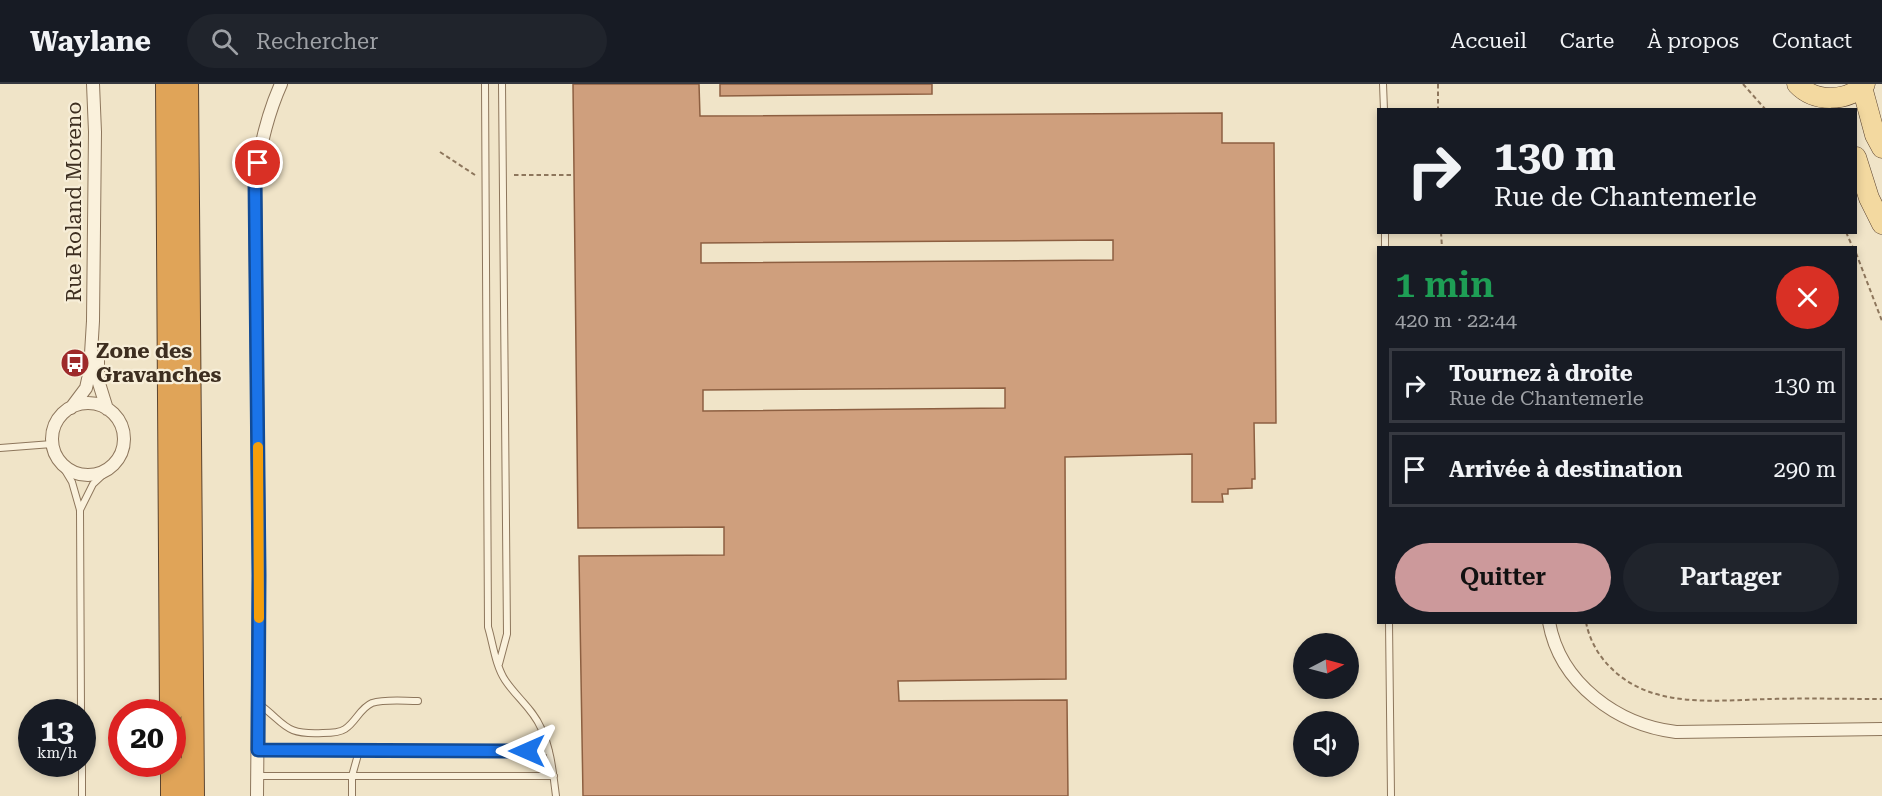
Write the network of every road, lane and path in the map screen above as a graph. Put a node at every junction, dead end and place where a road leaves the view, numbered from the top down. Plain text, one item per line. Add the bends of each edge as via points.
1 (93, 84) edge
2 (167, 84) edge
3 (187, 84) edge
4 (281, 84) edge
5 (485, 84) edge
6 (502, 84) edge
7 (1383, 84) edge
8 (1438, 84) edge
9 (1743, 84) edge
10 (1797, 84) edge
11 (1864, 86) edge
12 (1814, 95) junction
13 (1384, 108) edge
14 (1438, 108) edge
15 (1764, 108) edge
16 (1827, 108) edge
17 (1882, 148) edge
18 (1857, 160) edge
19 (1882, 224) edge
20 (1857, 256) edge
21 (93, 321) junction
22 (1882, 321) edge
23 (71, 408) junction
24 (107, 409) junction
25 (52, 444) junction
26 (0, 448) edge
27 (60, 462) junction
28 (109, 469) junction
29 (80, 510) junction
30 (1389, 624) edge
31 (1550, 624) edge
32 (1587, 624) edge
33 (498, 666) junction
34 (81, 699) edge
35 (171, 699) edge
36 (1882, 699) edge
37 (418, 701) dead end
38 (259, 704) junction
39 (1882, 729) edge
40 (258, 750) junction
41 (359, 751) junction
42 (549, 751) junction
43 (257, 776) junction
44 (352, 776) junction
45 (554, 776) junction
46 (82, 777) edge
47 (172, 777) edge
48 (82, 796) edge
49 (172, 796) edge
50 (193, 796) edge
51 (257, 796) edge
52 (352, 796) edge
53 (556, 796) edge
54 (1391, 796) edge

1 - 21 street, Rue Roland Moreno
2 - 35 highway
3 - 50 highway
4 - 38 street via 269,111 255,180
5 - 33 lane via 488,627
6 - 33 lane via 507,634
7 - 13 lane
8 - 14 path
9 - 15 path
10 - 12 main road
11 - 12 main road via 1839,98
11 - 17 main road via 1875,135
12 - 16 main road
18 - 19 main road
20 - 22 path
21 - 23 street via 89,380
21 - 24 street via 98,380
23 - 24 street via 89,404
23 - 25 street via 56,425
24 - 28 street via 121,424 124,434 122,453
25 - 26 lane
25 - 27 street
27 - 28 street via 89,476
27 - 29 lane via 72,482
28 - 29 lane via 93,484
29 - 34 lane
30 - 54 lane
31 - 39 street via 1564,662 1587,691 1617,714 1646,726 1676,732
32 - 36 path via 1605,662 1619,676 1651,694 1715,701
33 - 42 lane via 504,680 541,727
37 - 38 lane via 369,704 344,730 305,734 279,723
38 - 40 street
40 - 41 lane
40 - 43 street
41 - 42 lane
41 - 44 lane
42 - 45 lane
43 - 44 lane
43 - 51 street
44 - 45 lane
44 - 52 lane
45 - 53 lane
46 - 48 lane
47 - 49 highway

